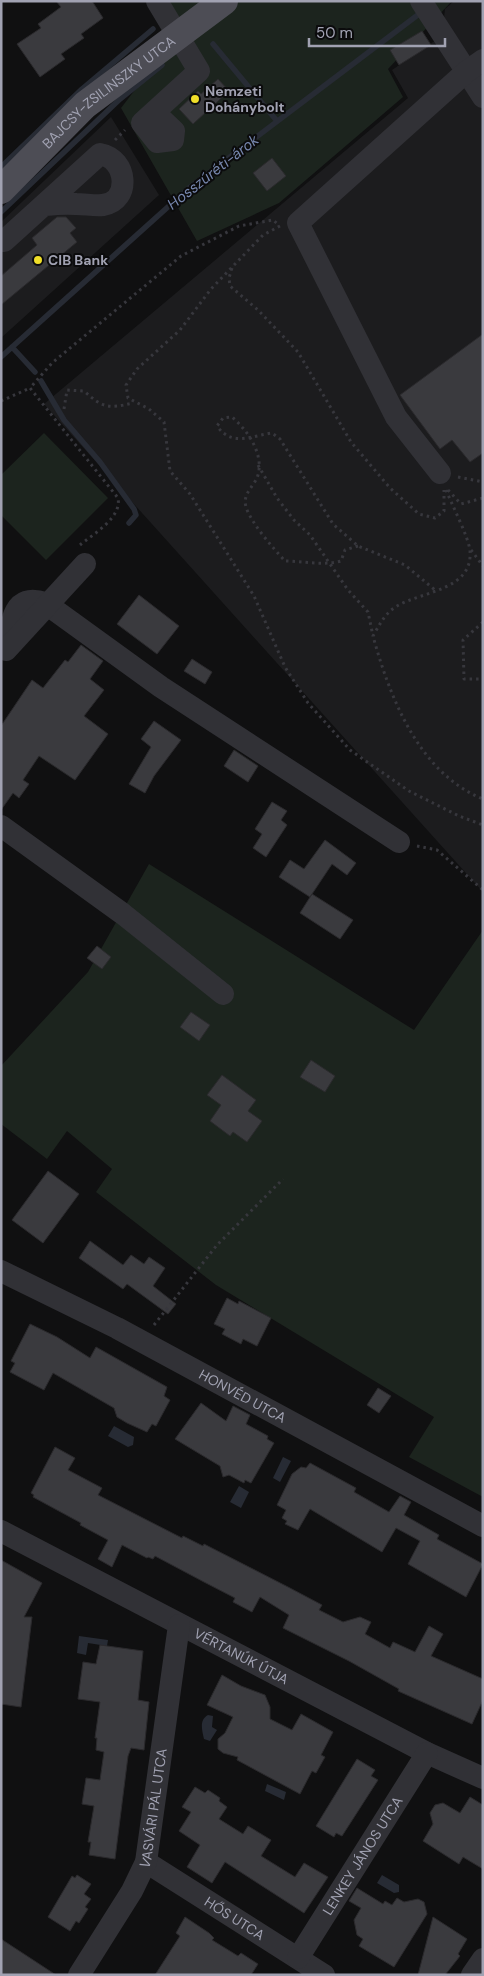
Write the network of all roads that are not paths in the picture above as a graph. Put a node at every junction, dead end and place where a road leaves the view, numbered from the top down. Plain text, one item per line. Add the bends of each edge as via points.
1 (157, 1) edge
2 (224, 1) edge
3 (426, 8) edge
4 (178, 34) junction
5 (474, 66) edge
6 (483, 97) edge
7 (154, 112) dead end
8 (1, 190) edge
9 (45, 205) dead end
10 (1, 240) edge
11 (442, 479) road end
12 (82, 555) road end
13 (48, 606) junction
14 (5, 650) edge
15 (1, 826) edge
16 (399, 842) road end
17 (223, 994) dead end
18 (1, 1271) edge
19 (483, 1526) edge
20 (1, 1531) edge
21 (179, 1625) junction
22 (427, 1753) junction
23 (483, 1778) edge
24 (146, 1862) junction
25 (298, 1958) junction
26 (483, 1959) edge
27 (79, 1975) edge
28 (324, 1975) edge
29 (472, 1975) edge

1 - 4 street
2 - 4 main road, BAJCSY-ZSILINSZKY UTCA
3 - 5 street
4 - 7 street via 199,71
4 - 8 main road, BAJCSY-ZSILINSZKY UTCA via 85,105
5 - 6 street
5 - 11 street via 289,224 396,417
9 - 10 street via 4,241
12 - 13 street
13 - 14 street
13 - 16 street via 161,687
15 - 17 street via 123,914
18 - 19 street, HONVÉD UTCA via 141,1342
20 - 21 street, VÉRTANÚK ÚTJA
21 - 22 street, VÉRTANÚK ÚTJA
21 - 24 street, VASVÁRI PÁL UTCA
22 - 23 street, VÉRTANÚK ÚTJA
22 - 25 street, LENKEY JÁNOS UTCA
24 - 25 street, HŐS UTCA
24 - 27 street, VASVÁRI PÁL UTCA via 132,1891
25 - 28 street, HŐS UTCA
26 - 29 street

